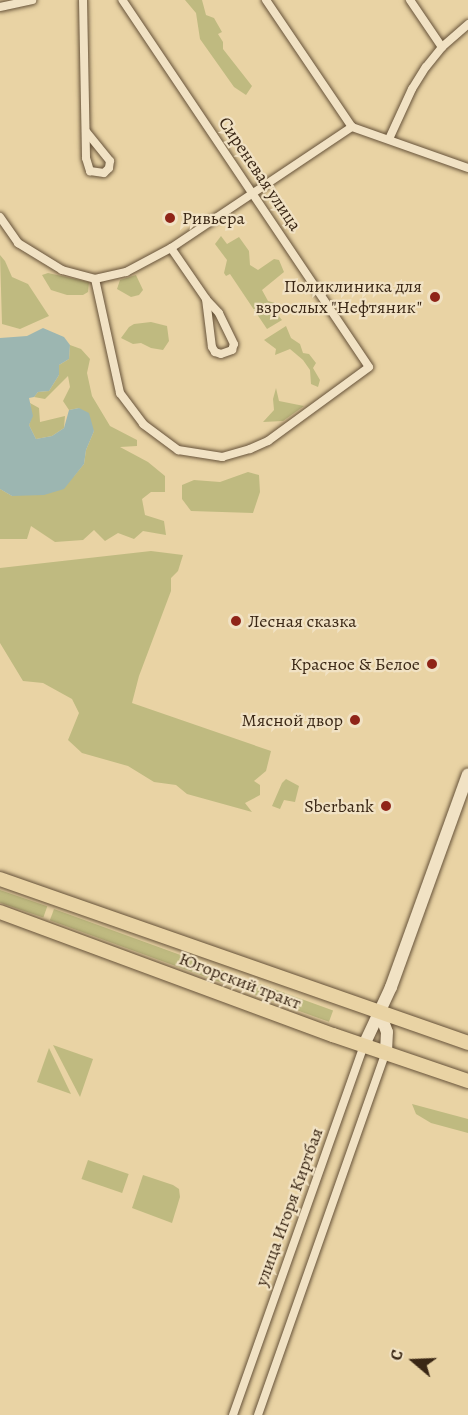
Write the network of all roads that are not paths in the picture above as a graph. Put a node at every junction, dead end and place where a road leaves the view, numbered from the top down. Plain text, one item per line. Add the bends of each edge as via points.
1 (32, 0) edge
2 (83, 0) edge
3 (122, 0) edge
4 (266, 0) edge
5 (410, 0) edge
6 (0, 7) edge
7 (468, 24) edge
8 (442, 47) junction
9 (352, 127) junction
10 (86, 131) junction
11 (389, 139) junction
12 (468, 168) edge
13 (253, 194) junction
14 (0, 217) edge
15 (171, 248) junction
16 (95, 279) junction
17 (206, 299) junction
18 (468, 774) edge
19 (0, 879) edge
20 (0, 912) edge
21 (380, 1013) junction
22 (468, 1043) edge
23 (364, 1046) junction
24 (387, 1053) junction
25 (468, 1081) edge
26 (234, 1415) edge
27 (258, 1415) edge

1 - 6 street
2 - 10 street
3 - 13 street, Сиреневая улица
4 - 9 street
5 - 8 street
7 - 8 street
8 - 11 street via 412,88
9 - 11 street
9 - 13 street
10 - 10 street via 90,171 104,173 110,161
11 - 12 street
13 - 15 street
13 - 16 street, Сиреневая улица via 369,367 268,441 222,457 178,450 143,424 120,393
14 - 16 street via 18,243 48,264
15 - 16 street via 126,272
15 - 17 street
17 - 17 street via 212,347 221,354 232,350 234,344 219,313
18 - 21 main road, улица Игоря Киртбая
19 - 21 main road, Югорский тракт
20 - 23 main road, Югорский тракт
21 - 22 main road, Югорский тракт
21 - 23 main road, улица Игоря Киртбая
21 - 24 main road via 387,1032
23 - 24 main road, Югорский тракт
23 - 26 street, улица Игоря Киртбая
24 - 25 main road, Югорский тракт
24 - 27 street

